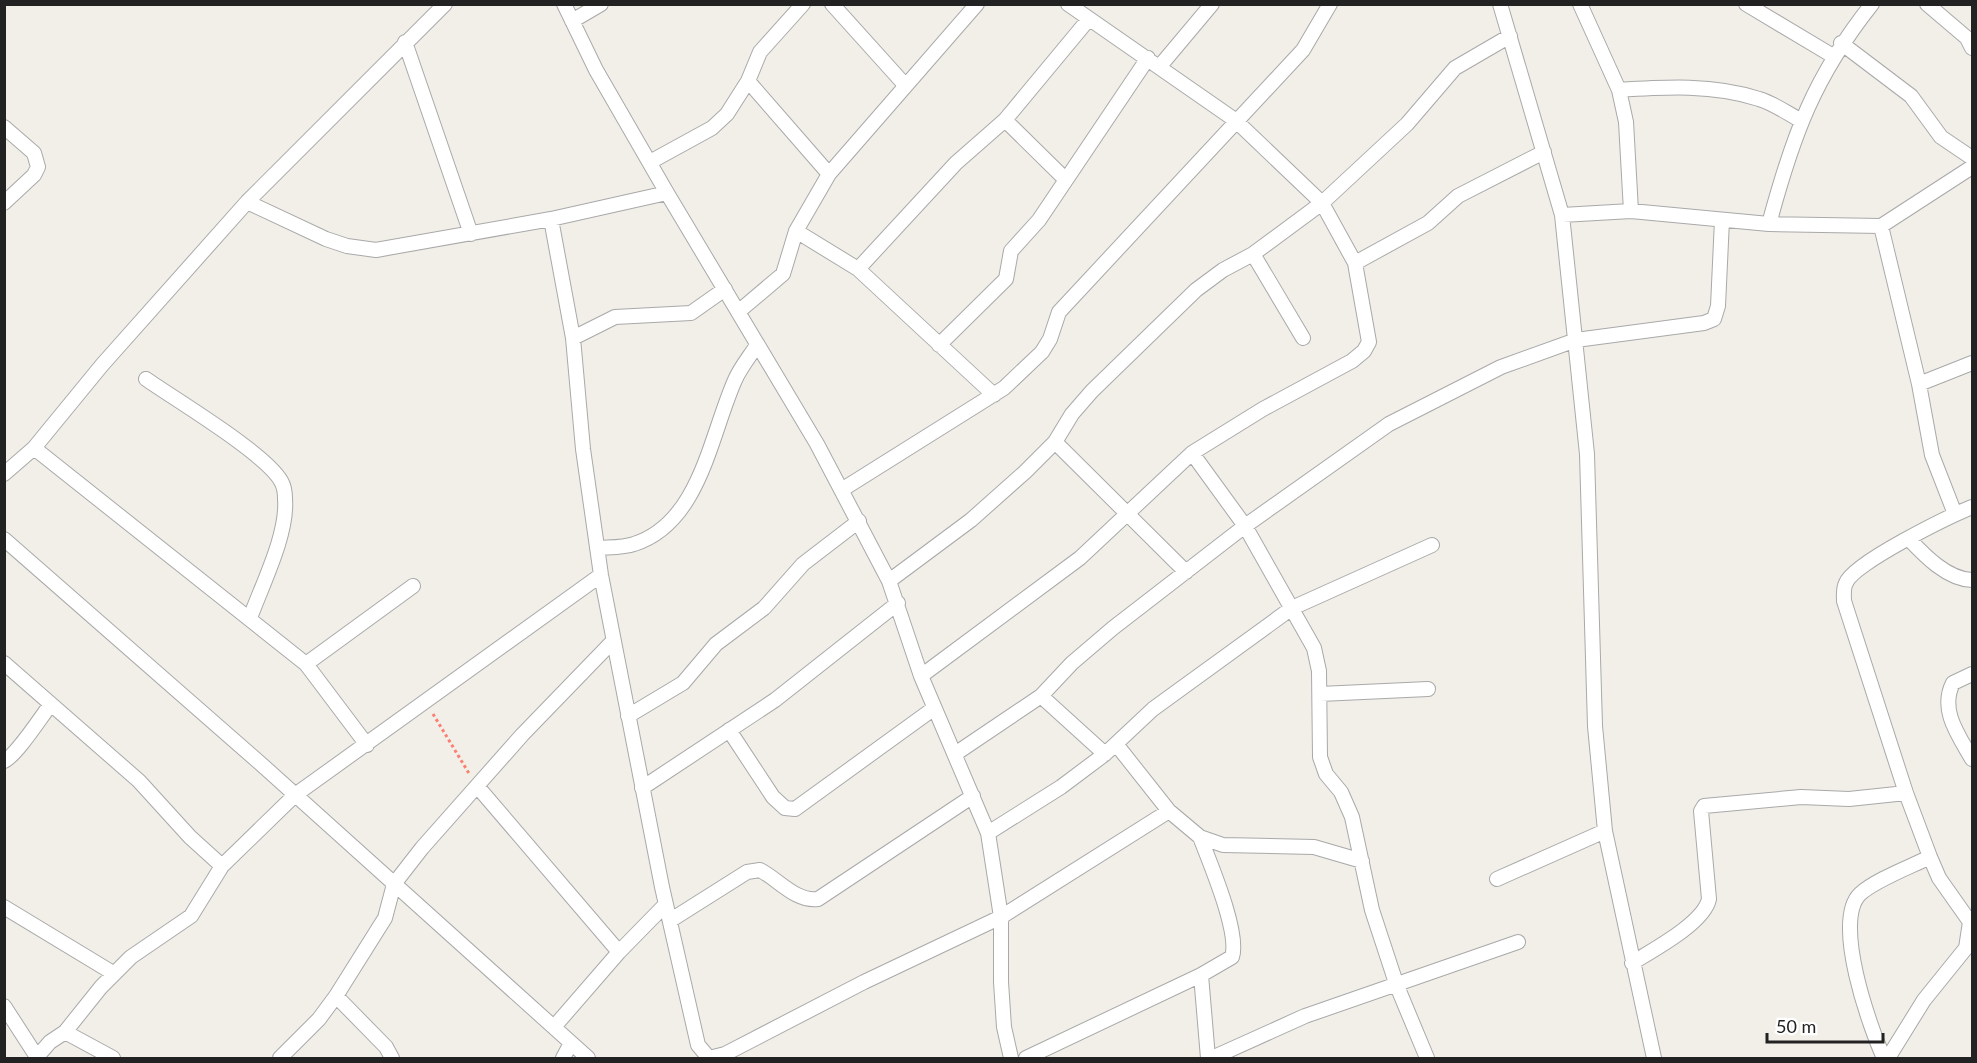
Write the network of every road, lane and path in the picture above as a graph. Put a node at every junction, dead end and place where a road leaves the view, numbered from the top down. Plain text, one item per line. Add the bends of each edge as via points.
1 (445, 4) edge
2 (564, 4) edge
3 (601, 4) edge
4 (803, 4) edge
5 (832, 4) edge
6 (977, 4) edge
7 (1068, 4) edge
8 (1212, 4) edge
9 (1330, 4) edge
10 (1500, 4) edge
11 (1580, 4) edge
12 (1746, 4) edge
13 (1872, 4) edge
14 (1927, 4) edge
15 (1088, 20) junction
16 (572, 21) junction
17 (1510, 36) junction
18 (1971, 40) edge
19 (405, 42) junction
20 (1841, 43) junction
21 (1833, 57) junction
22 (1154, 62) junction
23 (748, 81) junction
24 (905, 85) junction
25 (1619, 90) junction
26 (1005, 120) junction
27 (1235, 120) junction
28 (1800, 120) junction
29 (4, 127) edge
30 (1544, 152) junction
31 (1972, 158) edge
32 (650, 162) junction
33 (1972, 167) edge
34 (829, 174) junction
35 (1065, 179) junction
36 (667, 193) junction
37 (247, 202) junction
38 (4, 203) edge
39 (1322, 203) junction
40 (1631, 211) junction
41 (1562, 215) junction
42 (550, 219) junction
43 (1722, 220) junction
44 (1769, 224) junction
45 (1881, 226) junction
46 (796, 231) junction
47 (471, 234) junction
48 (1252, 254) junction
49 (1355, 263) junction
50 (858, 269) junction
51 (724, 289) junction
52 (738, 312) junction
53 (573, 338) junction
54 (1303, 339) dead end
55 (1576, 340) junction
56 (757, 345) junction
57 (939, 345) junction
58 (1972, 363) edge
59 (146, 379) dead end
60 (1919, 384) junction
61 (994, 395) junction
62 (1054, 442) junction
63 (34, 448) junction
64 (1192, 453) junction
65 (4, 474) edge
66 (843, 489) junction
67 (1972, 507) edge
68 (1124, 514) junction
69 (1955, 514) junction
70 (859, 521) junction
71 (1245, 526) junction
72 (4, 539) edge
73 (1909, 539) junction
74 (1432, 545) dead end
75 (597, 548) junction
76 (1186, 572) junction
77 (601, 575) junction
78 (1972, 580) edge
79 (889, 581) junction
80 (413, 586) dead end
81 (898, 603) junction
82 (1292, 608) junction
83 (250, 618) junction
84 (613, 642) junction
85 (4, 663) edge
86 (306, 664) junction
87 (1972, 674) edge
88 (921, 676) junction
89 (1428, 689) dead end
90 (1320, 694) junction
91 (1041, 696) junction
92 (426, 702) junction
93 (51, 704) junction
94 (933, 709) junction
95 (628, 716) junction
96 (729, 730) junction
97 (1116, 744) junction
98 (368, 745) junction
99 (955, 754) junction
100 (1105, 754) junction
101 (1972, 759) edge
102 (4, 761) edge
103 (477, 786) junction
104 (642, 788) junction
105 (1906, 793) junction
106 (295, 795) junction
107 (973, 796) junction
108 (1169, 811) junction
109 (1605, 831) junction
110 (988, 833) junction
111 (1200, 837) junction
112 (1930, 857) junction
113 (1362, 861) junction
114 (222, 866) junction
115 (1497, 879) dead end
116 (394, 884) junction
117 (666, 904) junction
118 (4, 907) edge
119 (1000, 917) junction
120 (671, 921) junction
121 (1971, 922) edge
122 (1518, 942) dead end
123 (619, 952) junction
124 (1632, 963) junction
125 (113, 973) junction
126 (1201, 975) junction
127 (1397, 986) junction
128 (336, 996) junction
129 (4, 1006) edge
130 (554, 1027) junction
131 (65, 1032) junction
132 (571, 1043) junction
133 (36, 1058) edge
134 (113, 1059) edge
135 (280, 1059) edge
136 (392, 1059) edge
137 (563, 1059) edge
138 (588, 1059) edge
139 (1011, 1059) edge
140 (1026, 1059) edge
141 (1210, 1059) edge
142 (1427, 1059) edge
143 (1654, 1059) edge
144 (1886, 1059) edge

1 - 19 street
2 - 16 street
3 - 16 street
4 - 23 street via 760,52
5 - 24 street
6 - 24 street
7 - 15 street
8 - 22 street
9 - 27 street via 1303,50
10 - 17 street
11 - 25 street
12 - 21 street
13 - 20 street
14 - 18 street
15 - 22 street
15 - 26 street
16 - 32 street
17 - 30 street
17 - 39 street via 1455,68 1407,124
19 - 37 street
19 - 47 street
20 - 21 street
20 - 31 street via 1911,96 1941,137
21 - 28 street
22 - 27 street
22 - 35 street
23 - 32 street via 727,114 712,128
23 - 34 street
24 - 34 street
25 - 28 street via 1673,86 1723,91 1760,99
25 - 40 street via 1626,122
26 - 35 street
26 - 50 street via 956,163
27 - 39 street
27 - 61 street via 1188,176 1059,312 1042,352
28 - 44 street
29 - 38 street via 34,153 38,167
30 - 41 street
30 - 49 street via 1458,196 1428,223
32 - 36 street
33 - 45 street
34 - 46 street
35 - 57 street via 1039,220 1011,251 1006,279
36 - 42 street
36 - 51 street
37 - 47 street via 347,246 376,250
37 - 63 street
39 - 48 street
39 - 49 street
40 - 41 street
40 - 43 street
41 - 55 street
42 - 47 street
42 - 53 street
43 - 44 street
43 - 55 street via 1714,319
44 - 45 street
45 - 60 street
46 - 50 street
46 - 52 street via 783,274
48 - 54 street
48 - 62 street via 1196,290 1158,325 1092,391
49 - 64 street via 1369,342 1364,351
50 - 57 street
51 - 52 street
51 - 53 street via 691,313 615,317
52 - 56 street
53 - 75 street
55 - 71 street via 1501,367 1389,424
55 - 109 street via 1587,454 1594,726
56 - 66 street
56 - 75 street via 736,378 699,477 679,514 633,545
57 - 61 street
58 - 60 street
59 - 83 street via 245,447 283,483 283,526
60 - 69 street via 1932,455
61 - 66 street
62 - 68 street
62 - 79 street via 971,520
63 - 65 street
63 - 83 street via 139,535
64 - 68 street
64 - 71 street
66 - 70 street
67 - 69 street
68 - 76 street
68 - 88 street via 1080,558
69 - 73 street
70 - 79 street
70 - 95 street via 802,564 764,608 716,644 683,683
71 - 76 street
71 - 82 street
72 - 106 street
73 - 78 street via 1937,564
73 - 105 street via 1854,571 1846,583 1844,601
74 - 82 street
75 - 77 street
76 - 91 street via 1072,663
77 - 84 street
77 - 92 street
79 - 81 street
80 - 86 street
81 - 88 street
81 - 96 street via 775,700
82 - 90 street via 1314,648
82 - 97 street via 1153,708
83 - 86 street
84 - 95 street
84 - 103 street
85 - 93 street
86 - 98 street
87 - 101 street via 1953,683 1948,710
88 - 94 street
89 - 90 street
90 - 113 street via 1320,757 1352,817
91 - 99 street
91 - 100 street
92 - 98 street
92 - 103 path
93 - 102 street via 18,752
93 - 114 street via 139,781
94 - 96 street via 795,809 785,808 773,797
94 - 99 street
95 - 104 street
96 - 104 street
97 - 100 street
97 - 108 street
98 - 106 street
99 - 107 street
100 - 110 street via 1061,788
103 - 116 street
103 - 123 street
104 - 117 street
105 - 112 street
105 - 124 street via 1704,806 1701,811 1708,908 1672,938
106 - 114 street
106 - 116 street
107 - 110 street
107 - 120 street via 818,899 800,897 760,870 747,872
108 - 111 street
108 - 119 street
109 - 115 street
109 - 124 street
110 - 119 street
111 - 113 street via 1223,845 1314,847
111 - 126 street via 1224,902 1235,949 1232,957
112 - 121 street
112 - 144 street via 1859,894 1850,914 1857,987
113 - 127 street via 1372,910
114 - 125 street via 192,916
116 - 128 street via 385,918
116 - 130 street
117 - 120 street
117 - 123 street
118 - 125 street
119 - 120 street via 714,1058 709,1058 698,1045
119 - 139 street via 1002,1005
121 - 144 street via 1966,948 1924,1000
122 - 127 street
123 - 130 street
124 - 143 street
125 - 131 street
126 - 140 street
126 - 141 street
127 - 141 street via 1305,1016
127 - 142 street
128 - 135 street
128 - 136 street via 386,1047
129 - 133 street
130 - 132 street
131 - 133 street
131 - 134 street
132 - 137 street
132 - 138 street

